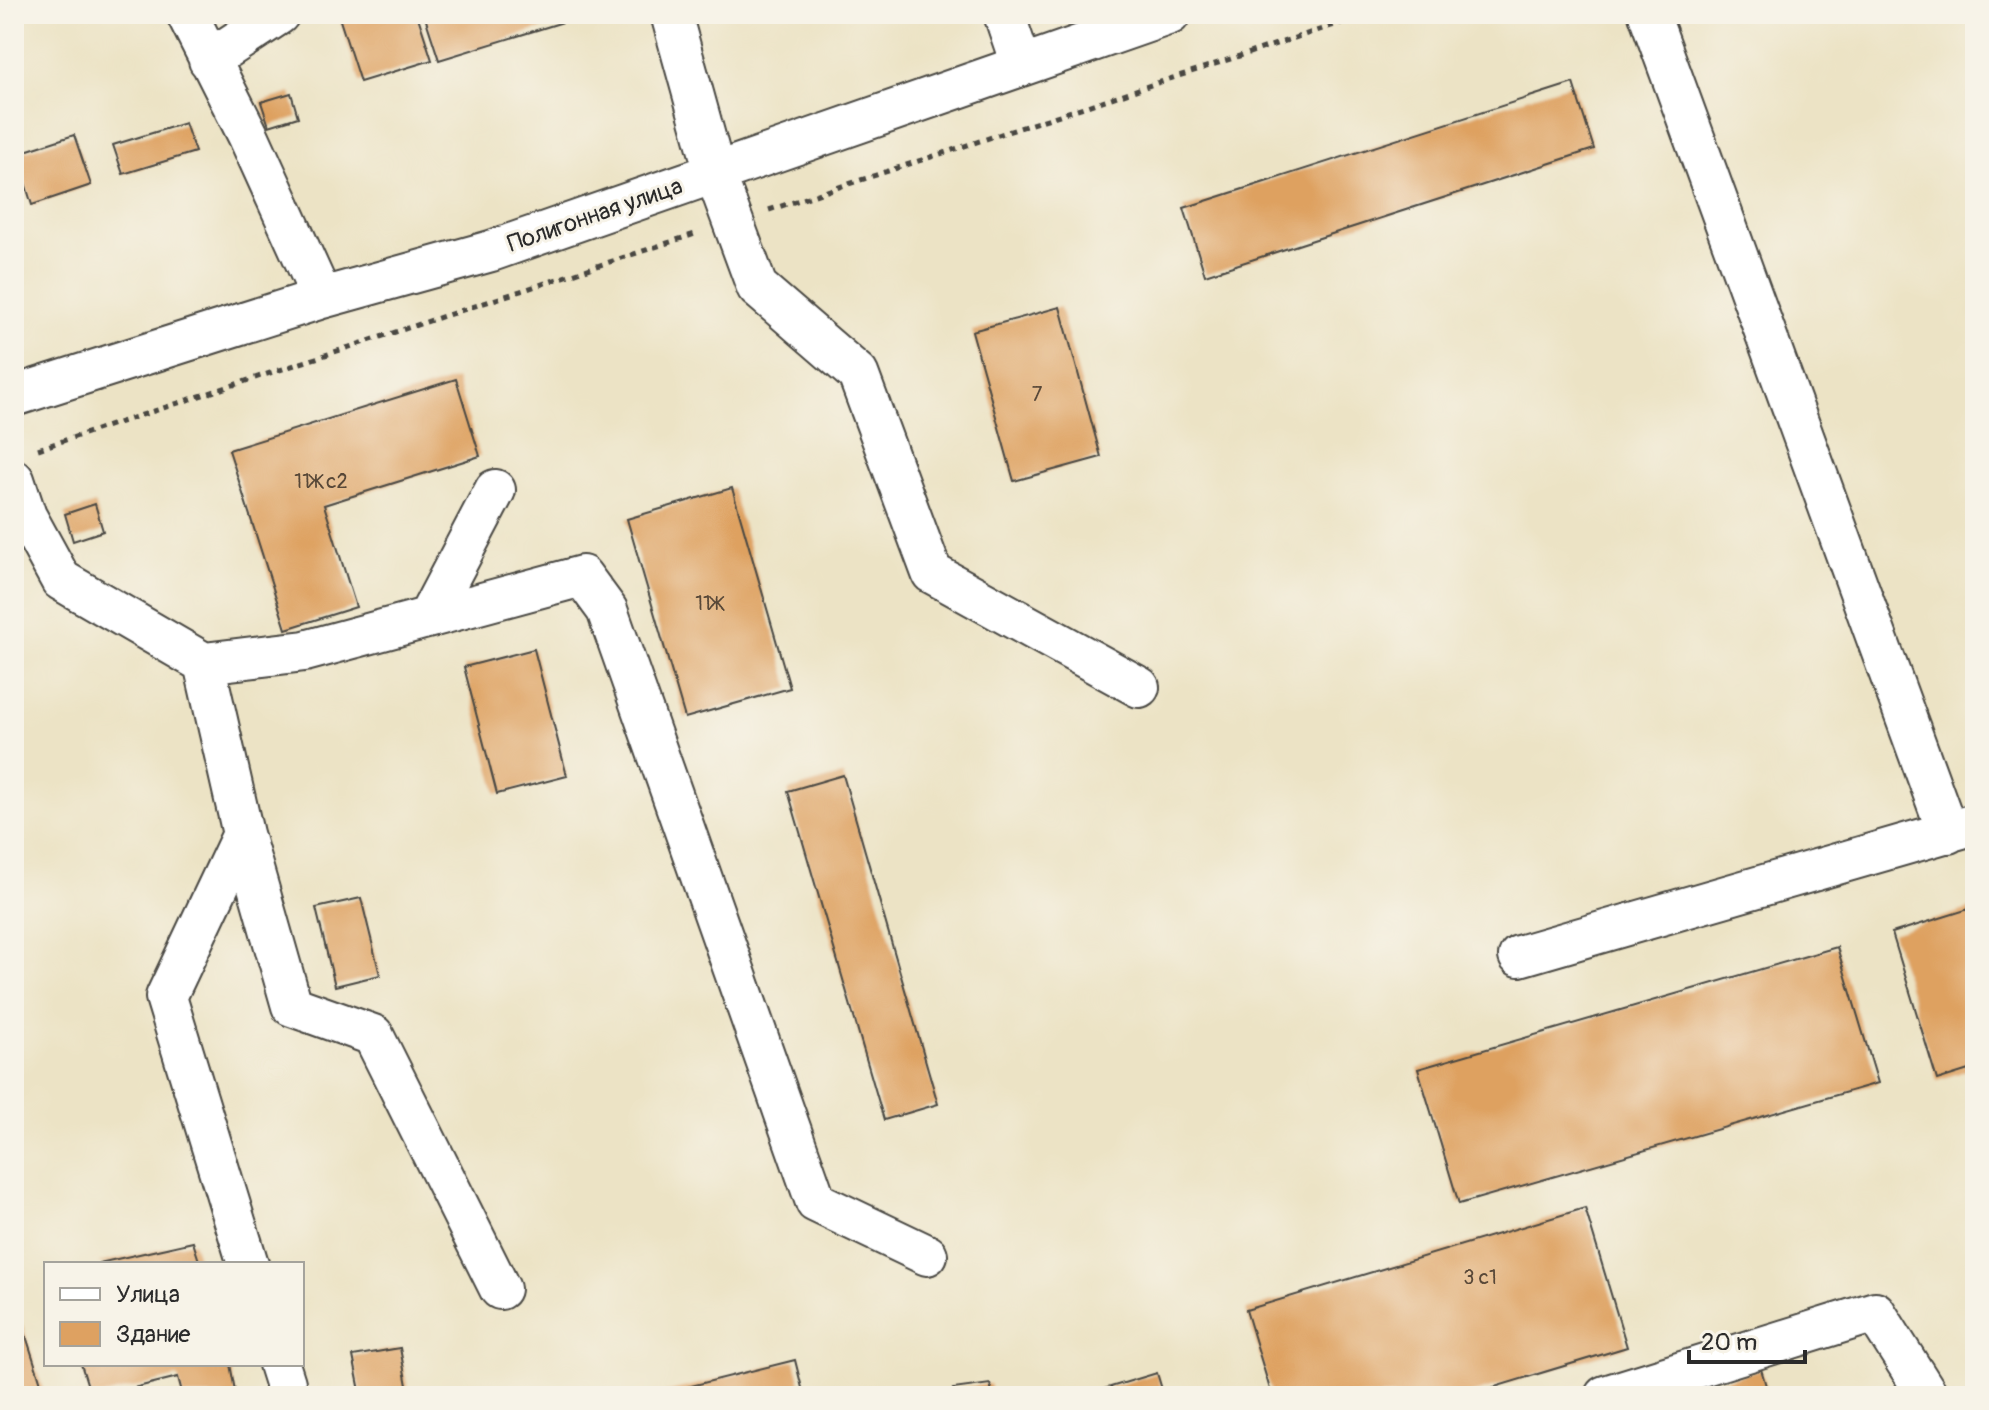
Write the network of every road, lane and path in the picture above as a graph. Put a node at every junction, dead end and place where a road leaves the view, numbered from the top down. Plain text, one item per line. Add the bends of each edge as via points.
1 (187, 14) edge
2 (279, 14) edge
3 (671, 14) edge
4 (1004, 14) edge
5 (1170, 14) edge
6 (1368, 14) edge
7 (1649, 14) edge
8 (209, 60) junction
9 (1021, 64) junction
10 (715, 173) junction
11 (733, 222) junction
12 (322, 298) junction
13 (14, 396) edge
14 (22, 466) edge
15 (495, 490) dead end
16 (429, 616) junction
17 (204, 663) junction
18 (1139, 687) dead end
19 (1961, 829) edge
20 (243, 834) junction
21 (1519, 956) dead end
22 (927, 1255) dead end
23 (247, 1262) edge
24 (500, 1289) dead end
25 (280, 1366) edge
26 (285, 1396) edge
27 (1605, 1396) edge
28 (1928, 1396) edge

1 - 8 lane
2 - 8 lane
3 - 10 lane
4 - 9 lane
5 - 9 lane, Полигонная улица
6 - 11 path
7 - 19 lane
8 - 12 lane
9 - 10 lane, Полигонная улица
10 - 11 lane
10 - 12 lane, Полигонная улица via 491,251
11 - 14 path
11 - 18 lane via 757,287 858,374 932,573
12 - 13 lane, Полигонная улица
14 - 17 lane via 26,516 61,580
15 - 16 lane
16 - 17 lane via 305,651
16 - 22 lane via 582,576 607,610 816,1202
17 - 20 lane
19 - 21 lane
20 - 23 lane via 166,997
20 - 24 lane via 292,1006 373,1035
25 - 26 lane
27 - 28 lane via 1875,1312

